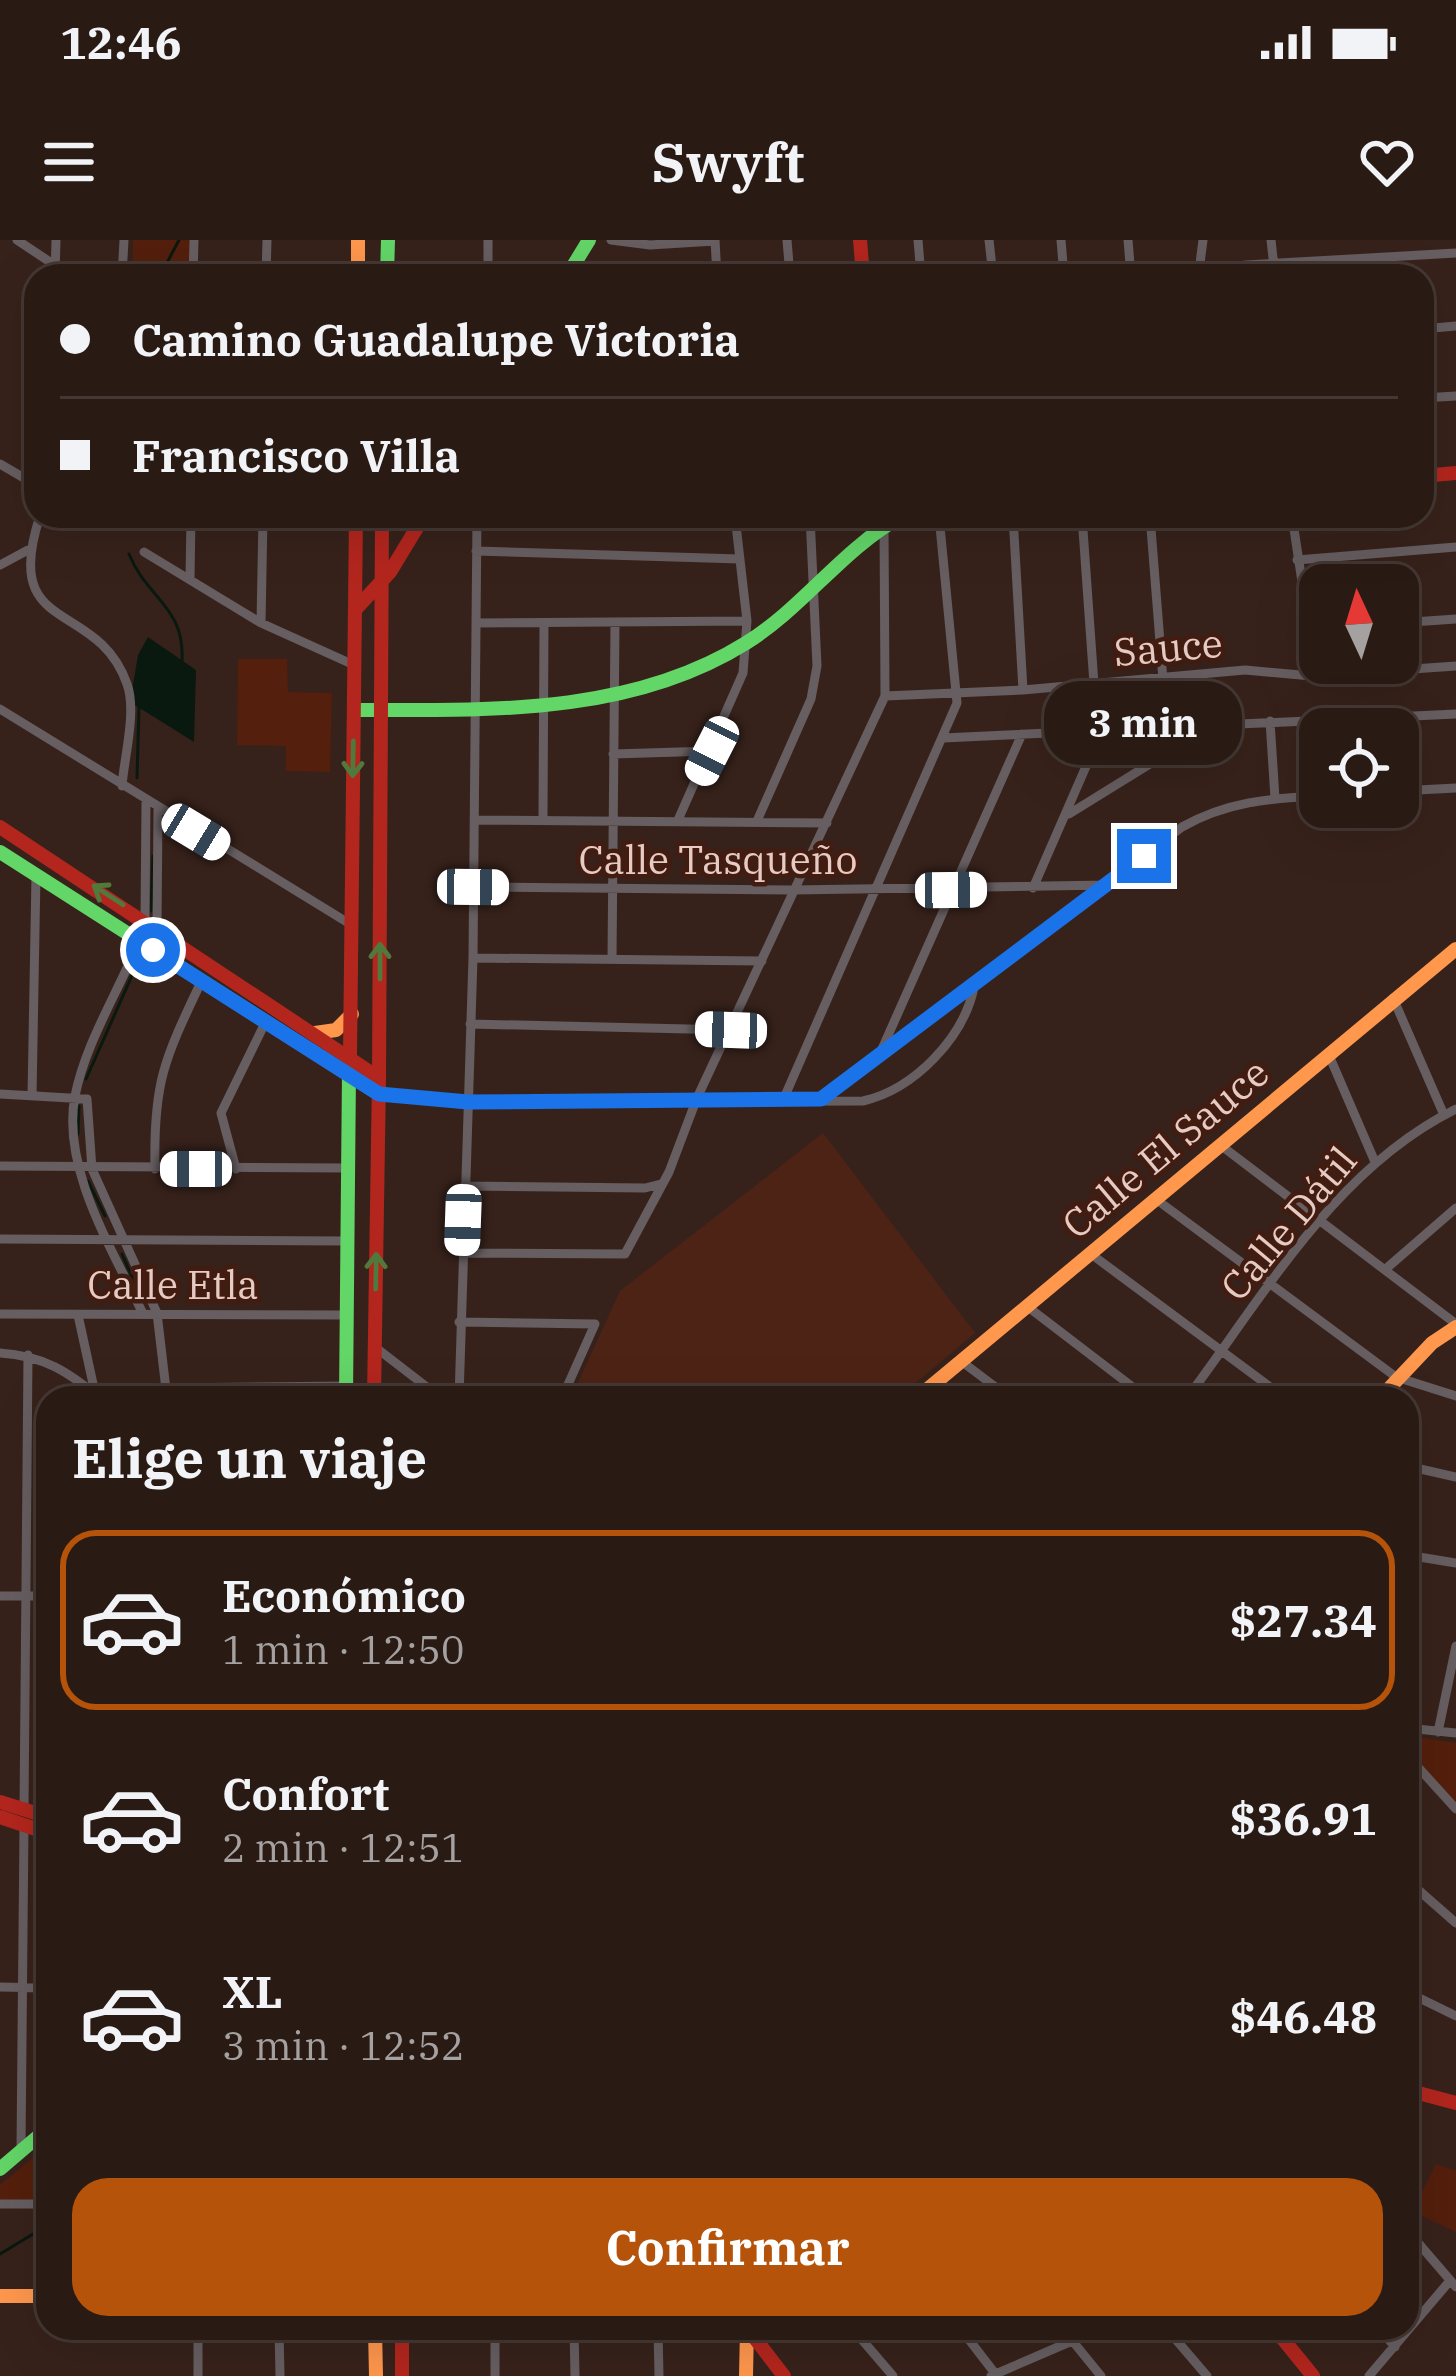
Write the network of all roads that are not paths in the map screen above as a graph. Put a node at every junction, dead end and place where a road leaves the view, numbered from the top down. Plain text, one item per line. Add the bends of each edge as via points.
1 (17, 240) edge
2 (611, 240) edge
3 (715, 241) edge
4 (1456, 254) edge
5 (46, 264) edge
6 (1350, 264) edge
7 (36, 528) edge
8 (191, 528) edge
9 (262, 528) edge
10 (356, 528) edge
11 (382, 528) edge
12 (416, 528) edge
13 (477, 528) edge
14 (737, 528) edge
15 (812, 528) edge
16 (875, 528) edge
17 (883, 528) edge
18 (940, 528) edge
19 (1014, 528) edge
20 (1083, 528) edge
21 (1151, 528) edge
22 (1293, 528) edge
23 (1456, 547) edge
24 (28, 550) junction
25 (476, 551) junction
26 (144, 552) dead end
27 (740, 559) junction
28 (1297, 560) junction
29 (0, 565) edge
30 (1299, 571) edge
31 (190, 579) junction
32 (381, 584) junction
33 (817, 587) junction
34 (355, 610) junction
35 (1456, 620) edge
36 (747, 621) junction
37 (261, 622) junction
38 (544, 622) junction
39 (615, 622) junction
40 (1419, 622) edge
41 (476, 623) junction
42 (746, 643) junction
43 (354, 665) junction
44 (1456, 666) edge
45 (1163, 680) junction
46 (1094, 684) junction
47 (1024, 690) junction
48 (958, 694) junction
49 (614, 695) junction
50 (886, 696) junction
51 (0, 709) edge
52 (545, 709) junction
53 (354, 710) junction
54 (381, 710) junction
55 (473, 712) junction
56 (1456, 714) edge
57 (1270, 721) junction
58 (1212, 725) junction
59 (1101, 732) junction
60 (1022, 734) junction
61 (943, 738) junction
62 (712, 751) junction
63 (613, 754) junction
64 (122, 786) junction
65 (1456, 788) edge
66 (1419, 790) edge
67 (1299, 797) edge
68 (1275, 798) junction
69 (146, 802) junction
70 (158, 809) junction
71 (1069, 814) junction
72 (543, 818) junction
73 (475, 820) junction
74 (613, 820) junction
75 (678, 820) junction
76 (757, 821) junction
77 (827, 823) junction
78 (0, 827) edge
79 (0, 852) edge
80 (36, 875) junction
81 (1107, 885) junction
82 (473, 887) junction
83 (1034, 888) junction
84 (612, 889) junction
85 (793, 890) junction
86 (874, 890) junction
87 (951, 890) junction
88 (151, 923) junction
89 (350, 924) junction
90 (1456, 949) edge
91 (473, 958) junction
92 (611, 958) junction
93 (763, 961) junction
94 (127, 968) dead end
95 (202, 980) junction
96 (974, 987) junction
97 (1393, 998) junction
98 (352, 1014) junction
99 (265, 1023) junction
100 (470, 1024) junction
101 (731, 1030) junction
102 (315, 1033) junction
103 (1328, 1053) junction
104 (880, 1054) junction
105 (350, 1055) junction
106 (348, 1080) junction
107 (379, 1086) junction
108 (0, 1094) edge
109 (32, 1096) junction
110 (75, 1098) junction
111 (697, 1098) junction
112 (784, 1098) junction
113 (821, 1099) junction
114 (468, 1102) junction
115 (1456, 1108) edge
116 (1444, 1114) junction
117 (1220, 1144) junction
118 (1375, 1162) junction
119 (0, 1166) edge
120 (347, 1168) junction
121 (79, 1169) junction
122 (92, 1169) junction
123 (155, 1169) junction
124 (236, 1169) junction
125 (661, 1184) junction
126 (464, 1186) junction
127 (1157, 1200) junction
128 (1456, 1208) edge
129 (1320, 1220) junction
130 (0, 1239) edge
131 (110, 1239) junction
132 (125, 1239) junction
133 (346, 1241) junction
134 (462, 1253) junction
135 (1091, 1254) junction
136 (1388, 1268) junction
137 (1271, 1285) junction
138 (1028, 1307) junction
139 (157, 1312) junction
140 (0, 1314) edge
141 (143, 1314) junction
142 (78, 1315) junction
143 (346, 1315) junction
144 (460, 1322) junction
145 (1456, 1326) edge
146 (375, 1347) junction
147 (0, 1353) edge
148 (1221, 1353) junction
149 (28, 1355) junction
150 (961, 1361) junction
151 (1396, 1377) junction
152 (85, 1386) edge
153 (94, 1386) edge
154 (166, 1386) edge
155 (346, 1386) edge
156 (374, 1386) edge
157 (425, 1386) edge
158 (459, 1386) edge
159 (567, 1386) edge
160 (931, 1386) edge
161 (994, 1386) edge
162 (1131, 1386) edge
163 (1196, 1386) edge
164 (1269, 1386) edge
165 (1390, 1386) edge
166 (1456, 1396) edge
167 (1419, 1469) edge
168 (1456, 1477) edge
169 (1419, 1557) edge
170 (1456, 1563) edge
171 (0, 1596) edge
172 (25, 1596) junction
173 (36, 1596) edge
174 (1456, 1646) edge
175 (1419, 1730) edge
176 (1438, 1732) junction
177 (1456, 1733) edge
178 (1419, 1768) edge
179 (0, 1802) edge
180 (1456, 1809) edge
181 (0, 1817) edge
182 (24, 1817) junction
183 (36, 1817) edge
184 (36, 1824) edge
185 (1419, 1891) edge
186 (1456, 1923) edge
187 (0, 1987) edge
188 (22, 1988) junction
189 (36, 1988) edge
190 (1419, 1998) edge
191 (1456, 2016) edge
192 (1419, 2093) edge
193 (1456, 2103) edge
194 (36, 2138) edge
195 (21, 2150) junction
196 (0, 2169) edge
197 (0, 2204) edge
198 (36, 2204) edge
199 (1419, 2245) edge
200 (1452, 2285) edge
201 (0, 2296) edge
202 (36, 2296) edge
203 (1419, 2321) edge
204 (198, 2340) edge
205 (279, 2340) edge
206 (375, 2340) edge
207 (401, 2340) edge
208 (495, 2340) edge
209 (574, 2340) edge
210 (658, 2340) edge
211 (747, 2340) edge
212 (756, 2340) edge
213 (862, 2340) edge
214 (969, 2340) edge
215 (1176, 2340) edge
216 (1284, 2340) edge
217 (1389, 2340) edge
218 (1401, 2340) edge
219 (1072, 2341) joint
220 (1395, 2347) junction
221 (995, 2375) edge
222 (198, 2376) edge
223 (280, 2376) edge
224 (376, 2376) edge
225 (402, 2376) edge
226 (496, 2376) edge
227 (575, 2376) edge
228 (659, 2376) edge
229 (746, 2376) edge
230 (784, 2376) edge
231 (893, 2376) edge
232 (1101, 2376) edge
233 (1208, 2376) edge
234 (1313, 2376) edge
235 (1370, 2376) edge

1 - 5 street
2 - 3 street
4 - 6 street
7 - 24 street
8 - 31 street
9 - 37 street
10 - 34 main road
11 - 32 main road
12 - 32 main road
13 - 25 street
14 - 27 street
15 - 33 street
16 - 33 main road
17 - 50 street
18 - 48 street
19 - 47 street
20 - 46 street
21 - 45 street
22 - 28 street
23 - 28 street
24 - 29 street
24 - 64 street via 28,584 108,649 129,688
25 - 27 street
25 - 41 street
26 - 31 street
27 - 36 street
28 - 30 street
31 - 37 street
32 - 34 main road
32 - 54 main road
33 - 42 main road
33 - 76 street via 811,699
34 - 43 main road
35 - 40 street
36 - 39 street
36 - 42 street
37 - 43 street
38 - 39 street
38 - 41 street
38 - 52 street
39 - 49 street
41 - 55 street
42 - 49 main road via 686,674
42 - 62 street via 741,685
43 - 53 main road
44 - 45 street, Sauce via 1312,676 1245,670
45 - 46 street, Sauce
46 - 47 street, Sauce
47 - 48 street, Sauce
48 - 50 street, Sauce
48 - 61 street
49 - 52 main road
49 - 63 street
50 - 77 street
51 - 64 street
52 - 55 main road
52 - 72 street
53 - 54 main road
53 -> 89 main road
54 - 55 main road
107 -> 54 main road
55 - 73 street
56 - 57 street
57 - 58 street
57 - 68 street
58 - 59 street
58 - 71 street
59 - 60 street
59 - 71 street
60 - 61 street
60 - 87 street
61 - 86 street
62 - 63 street
62 - 75 street
63 - 74 street
64 - 69 street
65 - 66 street
67 - 68 street
68 - 81 street via 1210,811
69 - 70 street
69 - 88 street
70 - 88 street
70 - 89 street
71 - 83 street
72 - 73 street
72 - 74 street
73 - 82 street
74 - 75 street
74 - 84 street
75 - 76 street
76 - 77 street
77 - 85 street
88 -> 78 main road
79 - 80 main road
80 - 95 main road
80 - 109 street
81 - 83 street, Calle Tasqueño
81 - 96 street
82 - 84 street, Calle Tasqueño
82 - 91 street
83 - 87 street, Calle Tasqueño
84 - 85 street, Calle Tasqueño
84 - 92 street
85 - 86 street, Calle Tasqueño
85 - 93 street
86 - 87 street, Calle Tasqueño
86 - 112 street
87 - 104 street
88 - 102 main road
89 - 98 main road
90 - 97 main road, Calle El Sauce
91 - 92 street
91 - 100 street
92 - 93 street
93 - 101 street
94 - 110 street
95 - 99 main road
95 - 123 street via 153,1100
96 - 104 street
96 - 113 street via 954,1039 890,1091 863,1101
97 - 103 main road, Calle El Sauce
97 - 116 street
98 - 102 main road via 336,1030
98 - 105 main road
99 - 106 main road
99 - 124 street via 221,1113
100 - 101 street
100 - 114 street
101 - 111 street
102 - 105 main road
103 - 117 main road, Calle El Sauce
103 - 118 street
104 - 113 street
105 - 106 main road
105 - 107 main road
106 - 107 main road
106 - 120 main road
107 - 114 street
146 -> 107 main road
108 - 109 street
109 - 110 street
110 - 121 street
110 - 122 street via 87,1099
111 - 112 street
111 - 114 street
111 - 125 street
112 - 113 street
114 - 126 street
115 - 116 street, Calle Dátil
116 - 118 street, Calle Dátil
117 - 127 main road, Calle El Sauce
117 - 129 street
118 - 129 street, Calle Dátil
119 - 121 street
120 - 124 street
120 - 133 main road
121 - 122 street
121 - 131 street
122 - 123 street
122 - 132 street
123 - 124 street
125 - 126 street
125 - 134 street via 625,1254
126 - 134 street
127 - 135 main road, Calle El Sauce
127 - 137 street
128 - 136 street
129 - 136 street
129 - 137 street, Calle Dátil
130 - 131 street
131 - 132 street
131 - 141 street
132 - 133 street
132 - 139 street
133 - 143 main road
134 - 144 street
135 - 138 main road, Calle El Sauce
135 - 148 street
136 - 145 street
137 - 148 street, Calle Dátil
137 - 151 street
138 - 150 main road, Calle El Sauce
138 - 162 street
139 - 141 street, Calle Etla
139 - 143 street, Calle Etla
139 - 154 street
140 - 142 street, Calle Etla
141 - 142 street, Calle Etla
142 - 153 street
143 - 155 main road
144 - 158 street
144 - 159 street via 595,1324
145 - 151 main road
146 - 156 main road
146 - 157 street
147 - 149 street
148 - 163 street, Calle Dátil
148 - 164 street
149 - 152 street via 65,1368
149 - 172 street
150 - 160 main road, Calle El Sauce
150 - 161 street
151 - 165 main road
151 - 166 street
167 - 168 street
169 - 170 street
171 - 172 street
172 - 173 street
172 - 182 street
174 - 176 street
175 - 176 street
176 - 177 street
178 - 180 street
179 - 182 main road
181 - 182 main road
182 - 183 main road
182 - 184 main road
182 - 188 street
185 - 186 street
187 - 188 street
188 - 189 street
188 - 195 street
190 - 191 street
192 - 193 main road
194 - 195 main road
195 - 196 main road
197 - 198 street
199 - 200 street
200 - 203 street
201 - 202 main road
204 - 222 street
205 - 223 street
206 - 224 main road
207 - 225 main road
208 - 226 street
209 - 227 street
210 - 228 street
211 - 229 main road
212 - 230 main road
213 - 231 street
214 - 221 street
215 - 233 street
216 - 234 main road
217 - 220 street
218 - 220 street
219 - 221 street
219 - 232 street
220 - 235 street

